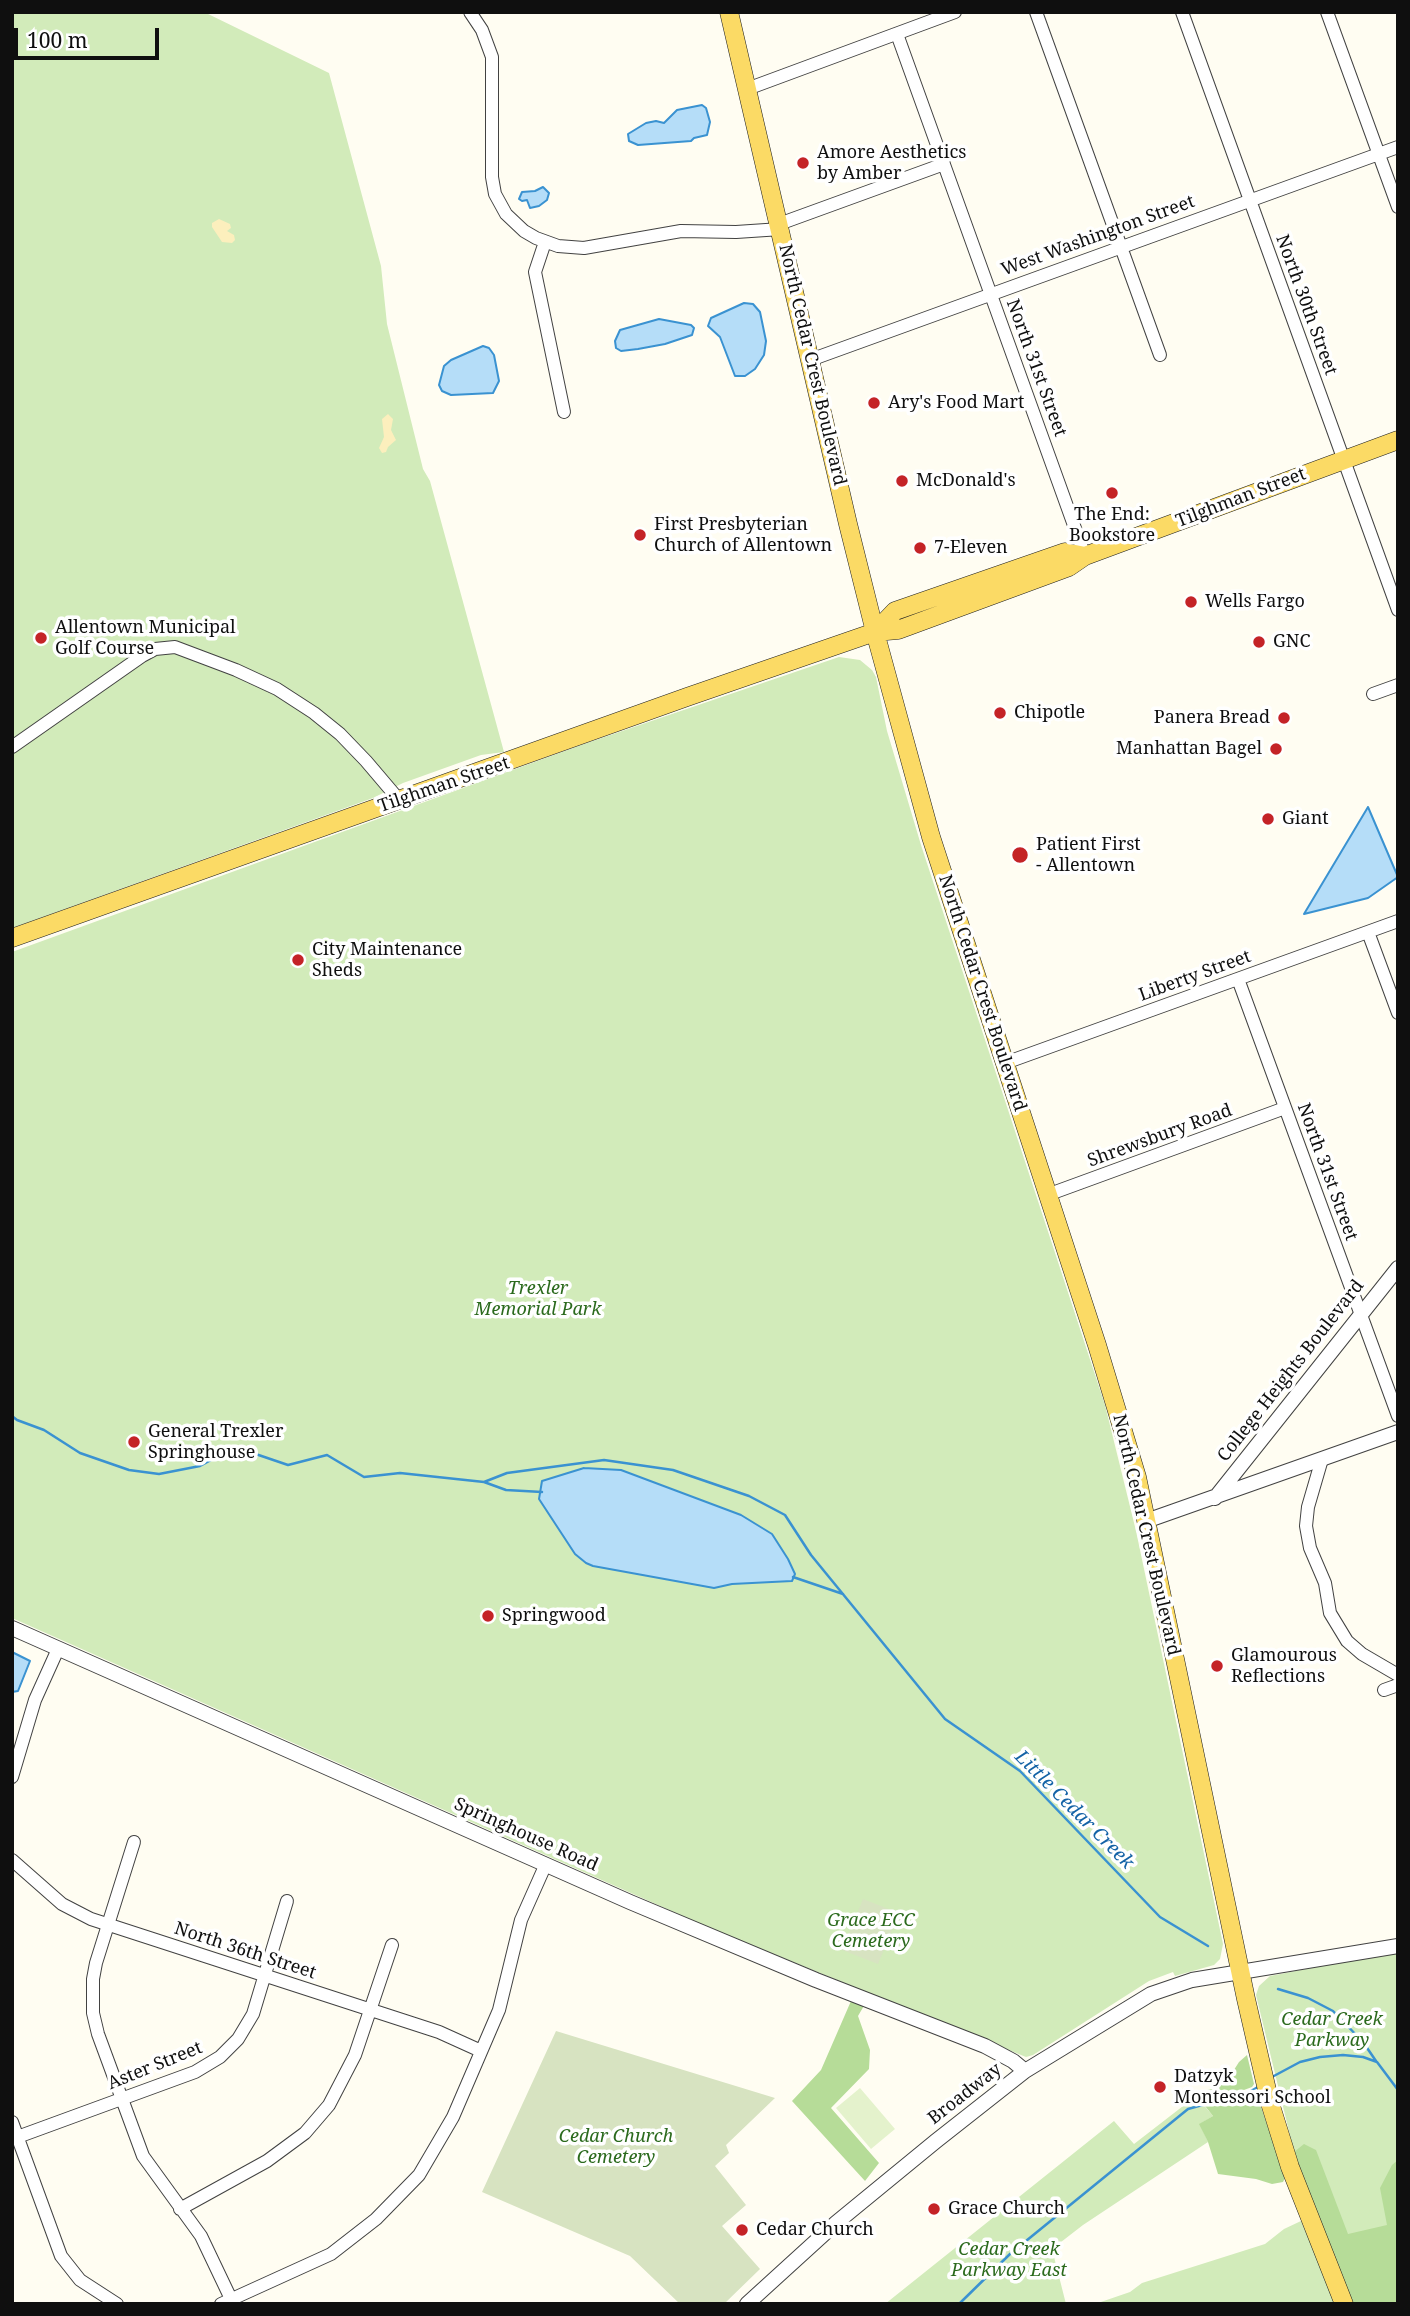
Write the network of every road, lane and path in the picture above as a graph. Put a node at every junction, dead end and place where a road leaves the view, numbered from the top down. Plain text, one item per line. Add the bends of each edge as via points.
1 (470, 12) edge
2 (729, 12) edge
3 (955, 12) edge
4 (1036, 12) edge
5 (1182, 12) edge
6 (1327, 12) edge
7 (897, 34) junction
8 (747, 89) junction
9 (1398, 147) edge
10 (1378, 154) junction
11 (944, 164) junction
12 (1250, 200) junction
13 (1398, 207) edge
14 (780, 227) junction
15 (545, 242) junction
16 (1121, 247) junction
17 (990, 293) junction
18 (1160, 355) dead end
19 (810, 360) junction
20 (564, 412) dead end
21 (1398, 440) edge
22 (1343, 460) junction
23 (1085, 556) junction
24 (1398, 610) edge
25 (875, 632) junction
26 (1398, 685) edge
27 (1373, 694) dead end
28 (12, 747) edge
29 (400, 801) junction
30 (1398, 921) edge
31 (1368, 932) junction
32 (12, 938) edge
33 (1238, 979) junction
34 (1398, 1013) edge
35 (1005, 1063) junction
36 (1285, 1108) junction
37 (1047, 1195) junction
38 (1398, 1268) edge
39 (1361, 1315) junction
40 (1398, 1416) edge
41 (1398, 1432) edge
42 (1322, 1459) junction
43 (1239, 1468) junction
44 (1272, 1478) junction
45 (1215, 1498) junction
46 (1146, 1521) junction
47 (12, 1628) edge
48 (58, 1649) junction
49 (1398, 1675) edge
50 (1398, 1685) edge
51 (1384, 1690) dead end
52 (12, 1776) edge
53 (134, 1842) dead end
54 (12, 1860) edge
55 (545, 1866) junction
56 (287, 1901) dead end
57 (108, 1925) junction
58 (392, 1945) dead end
59 (1398, 1946) edge
60 (1240, 1972) junction
61 (265, 1976) junction
62 (371, 2010) junction
63 (481, 2051) junction
64 (1026, 2071) junction
65 (123, 2098) junction
66 (12, 2122) edge
67 (15, 2138) edge
68 (180, 2209) junction
69 (226, 2301) edge
70 (117, 2304) edge
71 (747, 2304) edge
72 (1344, 2304) edge

1 - 15 street via 492,57 495,194 515,224
2 - 8 main road, North Cedar Crest Boulevard
3 - 7 street
4 - 16 street
5 - 12 street, North 30th Street
6 - 10 street
7 - 8 street
7 - 11 street, North 31st Street
8 - 14 main road, North Cedar Crest Boulevard
9 - 10 street, West Washington Street
10 - 12 street, West Washington Street
10 - 13 street
11 - 14 street
11 - 17 street, North 31st Street
12 - 16 street, West Washington Street
12 - 22 street, North 30th Street
14 - 15 street via 736,232 681,230 584,248
14 - 19 main road, North Cedar Crest Boulevard
15 - 20 street via 535,272
16 - 17 street, West Washington Street
16 - 18 street
17 - 19 street, West Washington Street
17 - 23 street, North 31st Street
19 - 25 main road, North Cedar Crest Boulevard
21 - 22 main road, Tilghman Street
22 - 23 main road, Tilghman Street
22 - 24 street, North 30th Street
23 - 25 main road, Tilghman Street via 1069,567 962,607
25 - 29 main road, Tilghman Street
25 - 35 main road, North Cedar Crest Boulevard via 931,836
26 - 27 street
28 - 29 street via 142,656 175,647 267,684 314,713 340,734
29 - 32 main road, Tilghman Street
30 - 31 street, Liberty Street
31 - 33 street, Liberty Street
31 - 34 street
33 - 35 street, Liberty Street
33 - 36 street, North 31st Street
35 - 37 main road, North Cedar Crest Boulevard
36 - 37 street, Shrewsbury Road
36 - 39 street, North 31st Street
37 - 46 main road, North Cedar Crest Boulevard via 1112,1394
38 - 39 street, College Heights Boulevard
39 - 40 street, North 31st Street
39 - 43 street, College Heights Boulevard
41 - 42 street
42 - 44 street
42 - 49 street via 1306,1526 1330,1613 1347,1641
43 - 44 street via 1251,1476
43 - 45 street, College Heights Boulevard
44 - 45 street
45 - 46 street
46 - 60 main road, North Cedar Crest Boulevard
47 - 48 street, Springhouse Road
48 - 52 street via 35,1700
48 - 55 street, Springhouse Road
50 - 51 street
53 - 57 street
54 - 57 street, North 36th Street via 62,1904
55 - 63 street via 521,1920 502,2001
55 - 64 street, Springhouse Road via 985,2046
56 - 61 street, Aster Street
57 - 61 street, North 36th Street
57 - 65 street via 93,1979 93,2013
58 - 62 street
59 - 60 street, Broadway
60 - 64 street, Broadway via 1192,1980 1151,1994
60 - 72 main road, North Cedar Crest Boulevard via 1270,2103
61 - 62 street, North 36th Street
61 - 65 street, Aster Street via 247,2027 220,2057 195,2072
62 - 63 street, North 36th Street
62 - 68 street via 345,2077 305,2133 267,2161
63 - 69 street via 453,2117 419,2175 398,2199 331,2254
64 - 71 street, Broadway via 836,2223
65 - 67 street, Aster Street
65 - 68 street via 143,2156
66 - 67 street
67 - 70 street via 61,2256 80,2280
68 - 69 street via 201,2236

